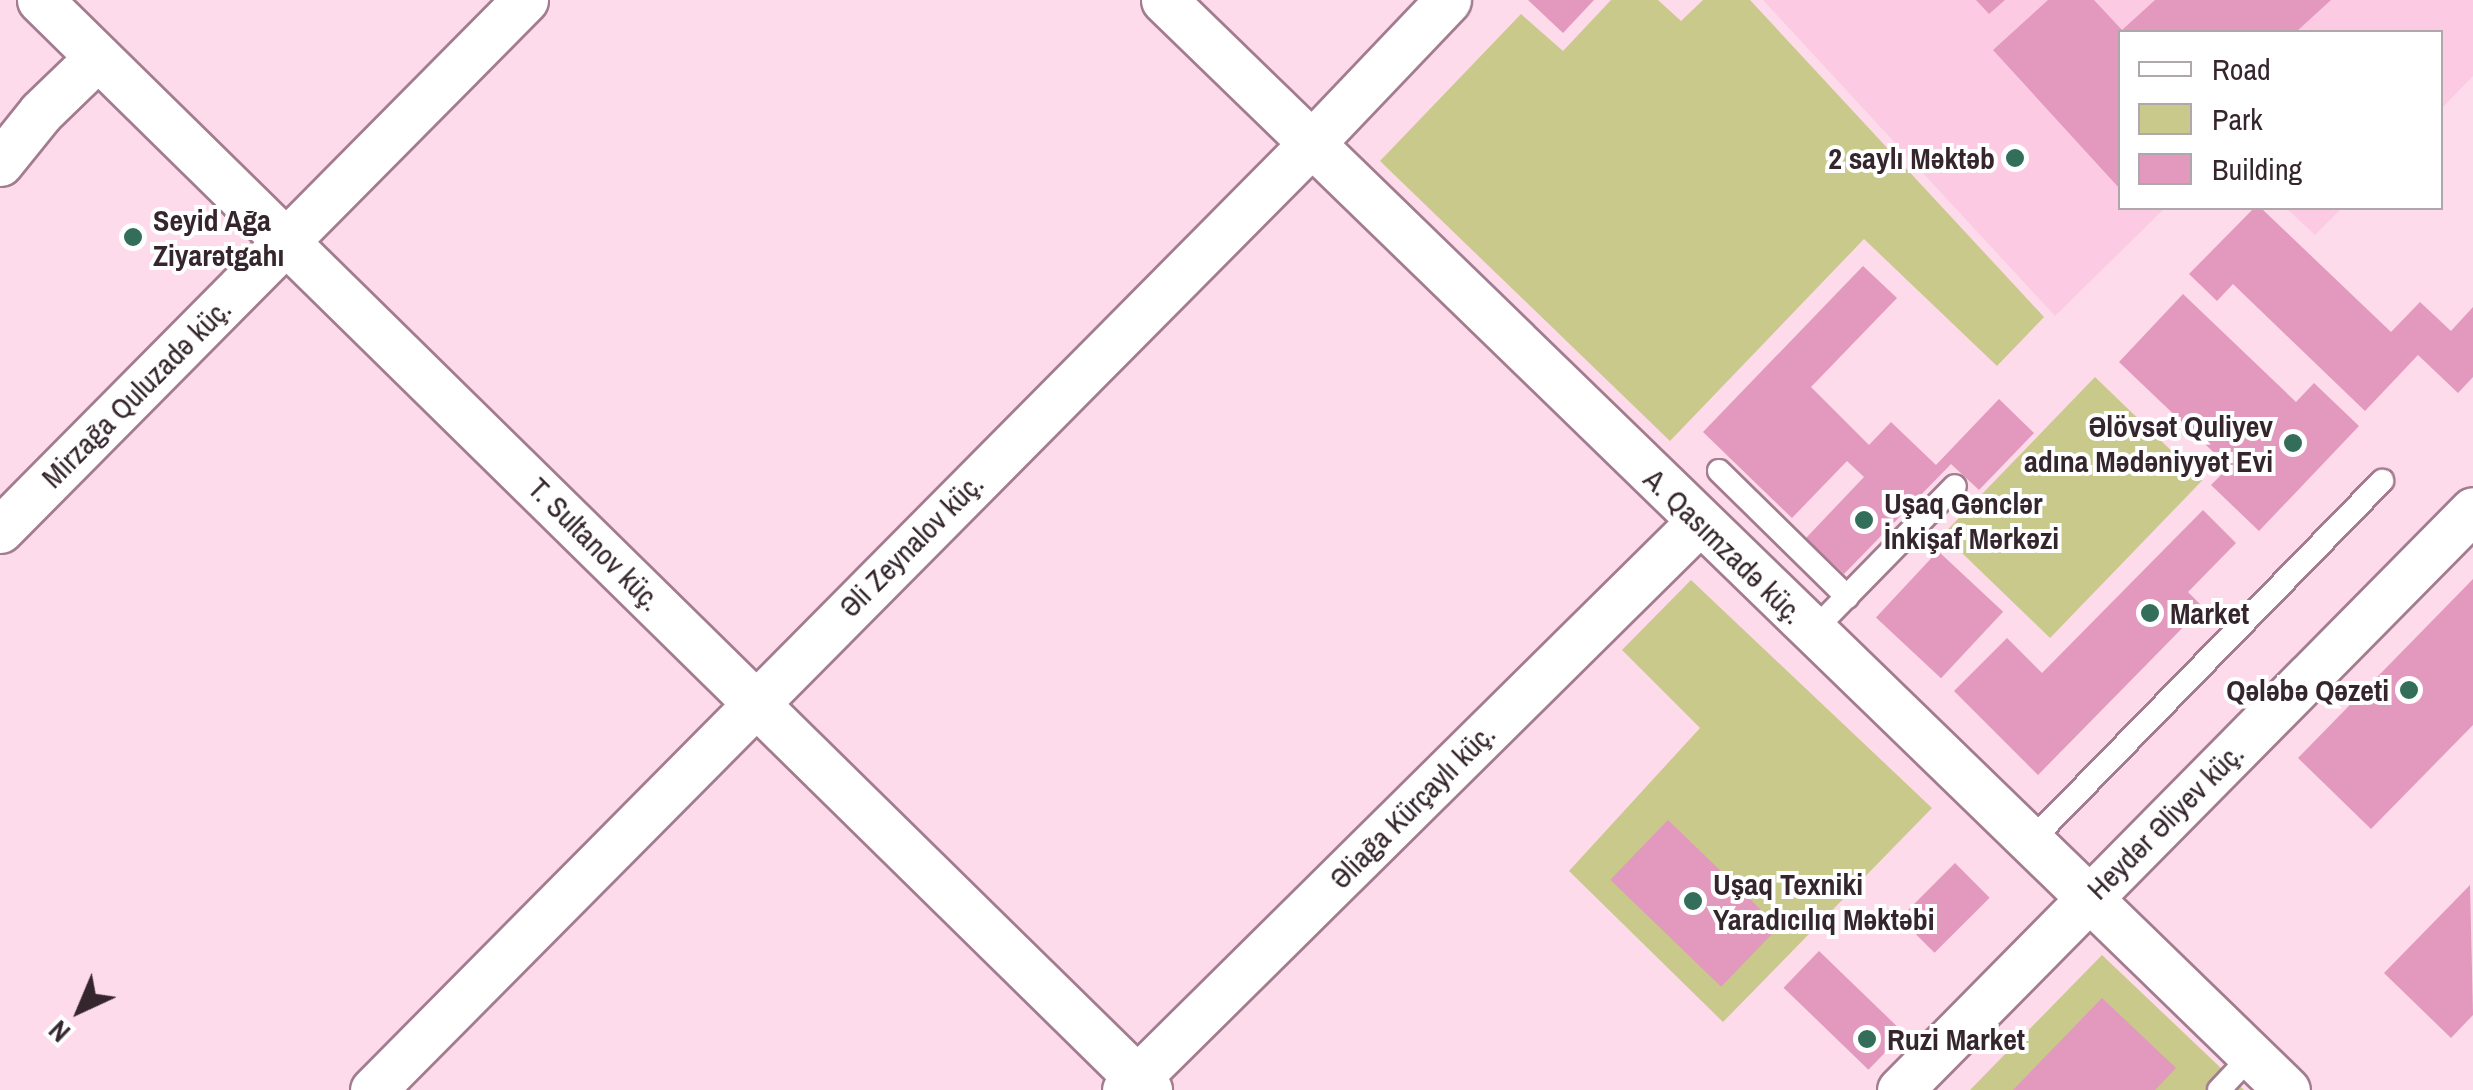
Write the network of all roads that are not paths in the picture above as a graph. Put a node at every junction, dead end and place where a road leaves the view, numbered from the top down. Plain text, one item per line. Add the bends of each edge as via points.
1 (40, 0) edge
2 (525, 0) edge
3 (1164, 0) edge
4 (1448, 0) edge
5 (98, 57) junction
6 (1310, 145) junction
7 (0, 163) edge
8 (286, 240) junction
9 (1719, 471) dead end
10 (2382, 481) dead end
11 (1955, 486) dead end
12 (2473, 510) edge
13 (1699, 522) junction
14 (0, 530) edge
15 (1846, 597) junction
16 (1812, 632) junction
17 (755, 701) junction
18 (2030, 843) junction
19 (2088, 900) junction
20 (2250, 1056) junction
21 (1137, 1086) edge
22 (373, 1090) edge
23 (1900, 1090) edge
24 (2219, 1090) edge
25 (2286, 1090) edge

1 - 5 street, T. Sultanov küç.
2 - 8 street, Mirzağa Quluzadə küç.
3 - 6 street, A. Qasımzadə küç.
4 - 6 street, Əli Zeynalov küç.
5 - 7 street
5 - 8 street, T. Sultanov küç.
6 - 13 street, A. Qasımzadə küç.
6 - 17 street, Əli Zeynalov küç.
8 - 14 street, Mirzağa Quluzadə küç.
8 - 17 street, T. Sultanov küç.
9 - 15 lane
10 - 18 lane
11 - 15 lane
12 - 19 street, Heydər Əliyev küç.
13 - 16 street, A. Qasımzadə küç.
13 - 21 street, Əliağa Kürçaylı küç.
15 - 16 lane
16 - 18 street, A. Qasımzadə küç.
17 - 21 street, T. Sultanov küç.
17 - 22 street, Əli Zeynalov küç.
18 - 19 street, A. Qasımzadə küç.
19 - 20 street, A. Qasımzadə küç.
19 - 23 street, Heydər Əliyev küç.
20 - 24 lane
20 - 25 street, A. Qasımzadə küç.

